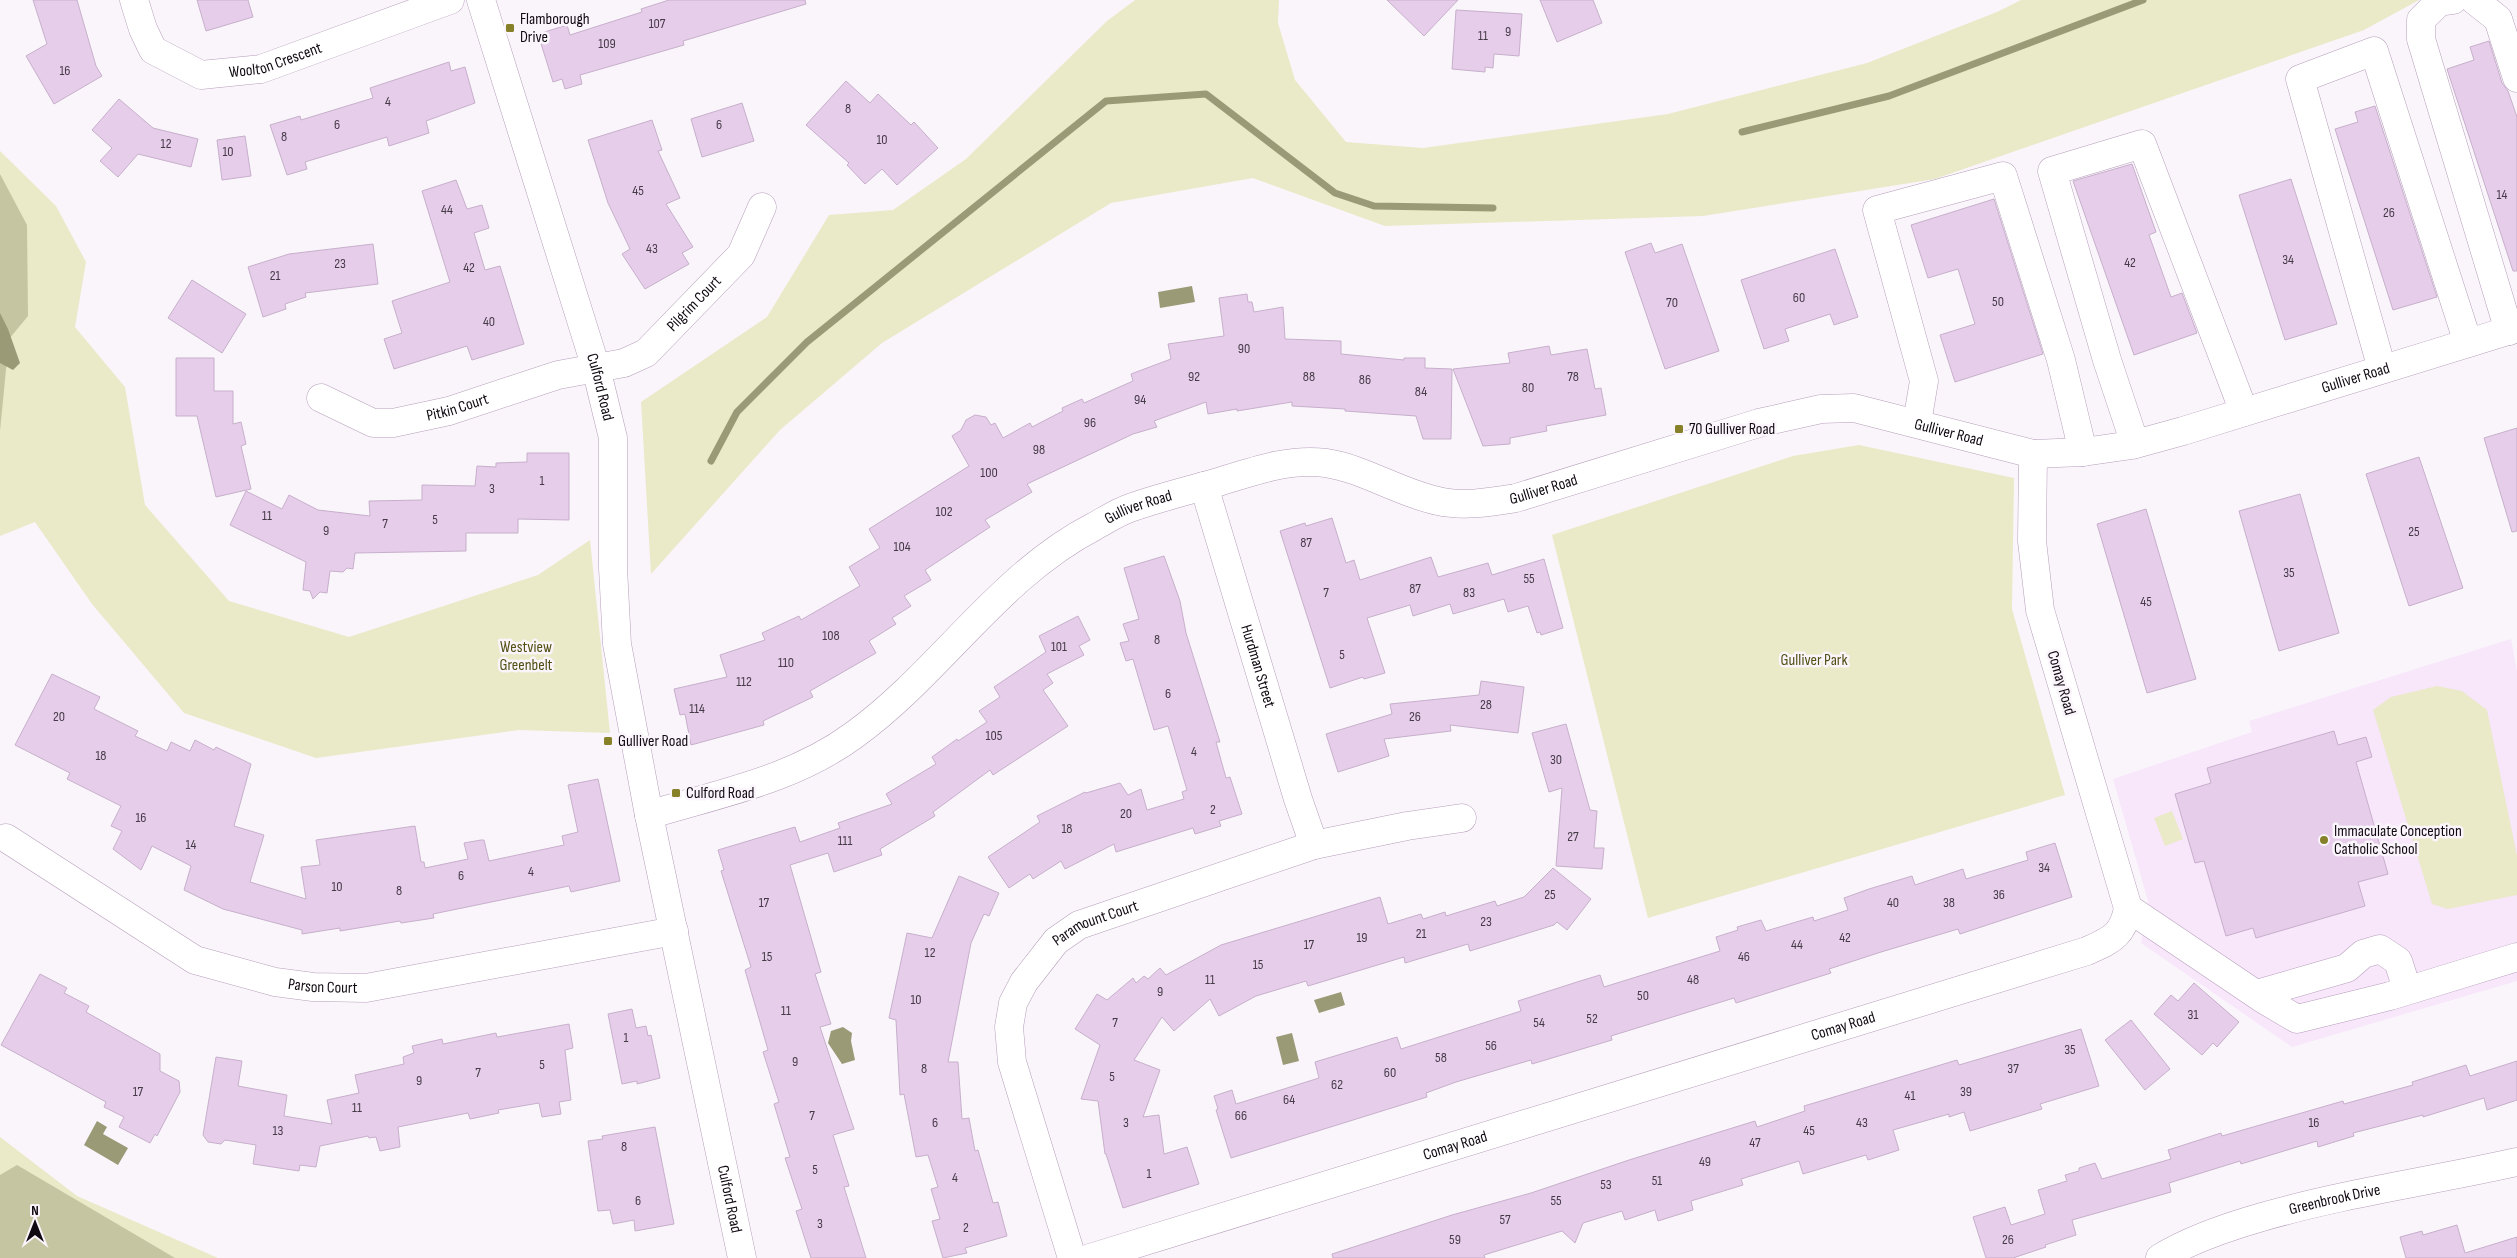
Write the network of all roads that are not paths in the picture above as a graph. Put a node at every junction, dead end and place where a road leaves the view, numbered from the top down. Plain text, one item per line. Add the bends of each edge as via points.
1 (134, 0) edge
2 (450, 0) edge
3 (481, 0) edge
4 (2453, 0) edge
5 (2474, 0) edge
6 (2517, 78) edge
7 (762, 207) dead end
8 (2513, 329) edge
9 (2468, 343) junction
10 (596, 368) junction
11 (2382, 369) junction
12 (321, 398) dead end
13 (2244, 412) junction
14 (1918, 423) junction
15 (2135, 444) junction
16 (2083, 452) junction
17 (2033, 454) junction
18 (1204, 486) junction
19 (649, 815) junction
20 (1462, 818) dead end
21 (6, 838) dead end
22 (1314, 844) junction
23 (2128, 908) junction
24 (674, 931) junction
25 (2517, 956) edge
26 (2407, 989) junction
27 (2257, 994) junction
28 (2517, 1162) edge
29 (742, 1258) edge
30 (1072, 1258) edge
31 (1090, 1258) edge
32 (2160, 1258) edge

1 - 2 street, Woolton Crescent via 153,50 201,75 260,69
3 - 10 street, Culford Road
4 - 8 street via 2440,2 2421,20 2421,39
5 - 6 street via 2498,19
7 - 10 street, Pilgrim Court via 741,255 646,353 624,363
8 - 9 street, Gulliver Road
9 - 11 street, Gulliver Road
9 - 11 street via 2374,51 2300,79
10 - 12 street, Pitkin Court via 558,375 449,411 393,424 373,423
10 - 19 street, Culford Road via 613,438 617,644
11 - 13 street, Gulliver Road
13 - 15 street, Gulliver Road
13 - 15 street via 2142,144 2052,171
14 - 16 street via 1924,381 1877,210 2003,176 2061,360
14 - 17 street, Gulliver Road
14 - 18 street, Gulliver Road via 1854,408 1812,410 1758,423 1525,496 1481,504 1441,502 1326,463 1281,464
15 - 16 street, Gulliver Road
16 - 17 street, Gulliver Road
17 - 23 street, Comay Road via 2032,541 2040,610
18 - 19 street, Gulliver Road via 1128,509 1046,556 980,615 878,717 807,764 739,790
18 - 22 street, Hurdman Street
19 - 24 street, Culford Road
20 - 22 street, Paramount Court
21 - 24 street, Parson Court via 195,960 275,982 366,988
22 - 30 street, Paramount Court via 1079,925 1056,940 1024,982 1013,1003 1009,1027 1012,1062
23 - 27 street
23 - 31 street, Comay Road via 2125,923 2115,938 2087,951
24 - 29 street, Culford Road
25 - 26 street
26 - 27 street via 2297,1020
26 - 27 street via 2398,961 2380,949 2363,954 2347,968
28 - 32 street, Greenbrook Drive via 2308,1204 2242,1223 2179,1246

